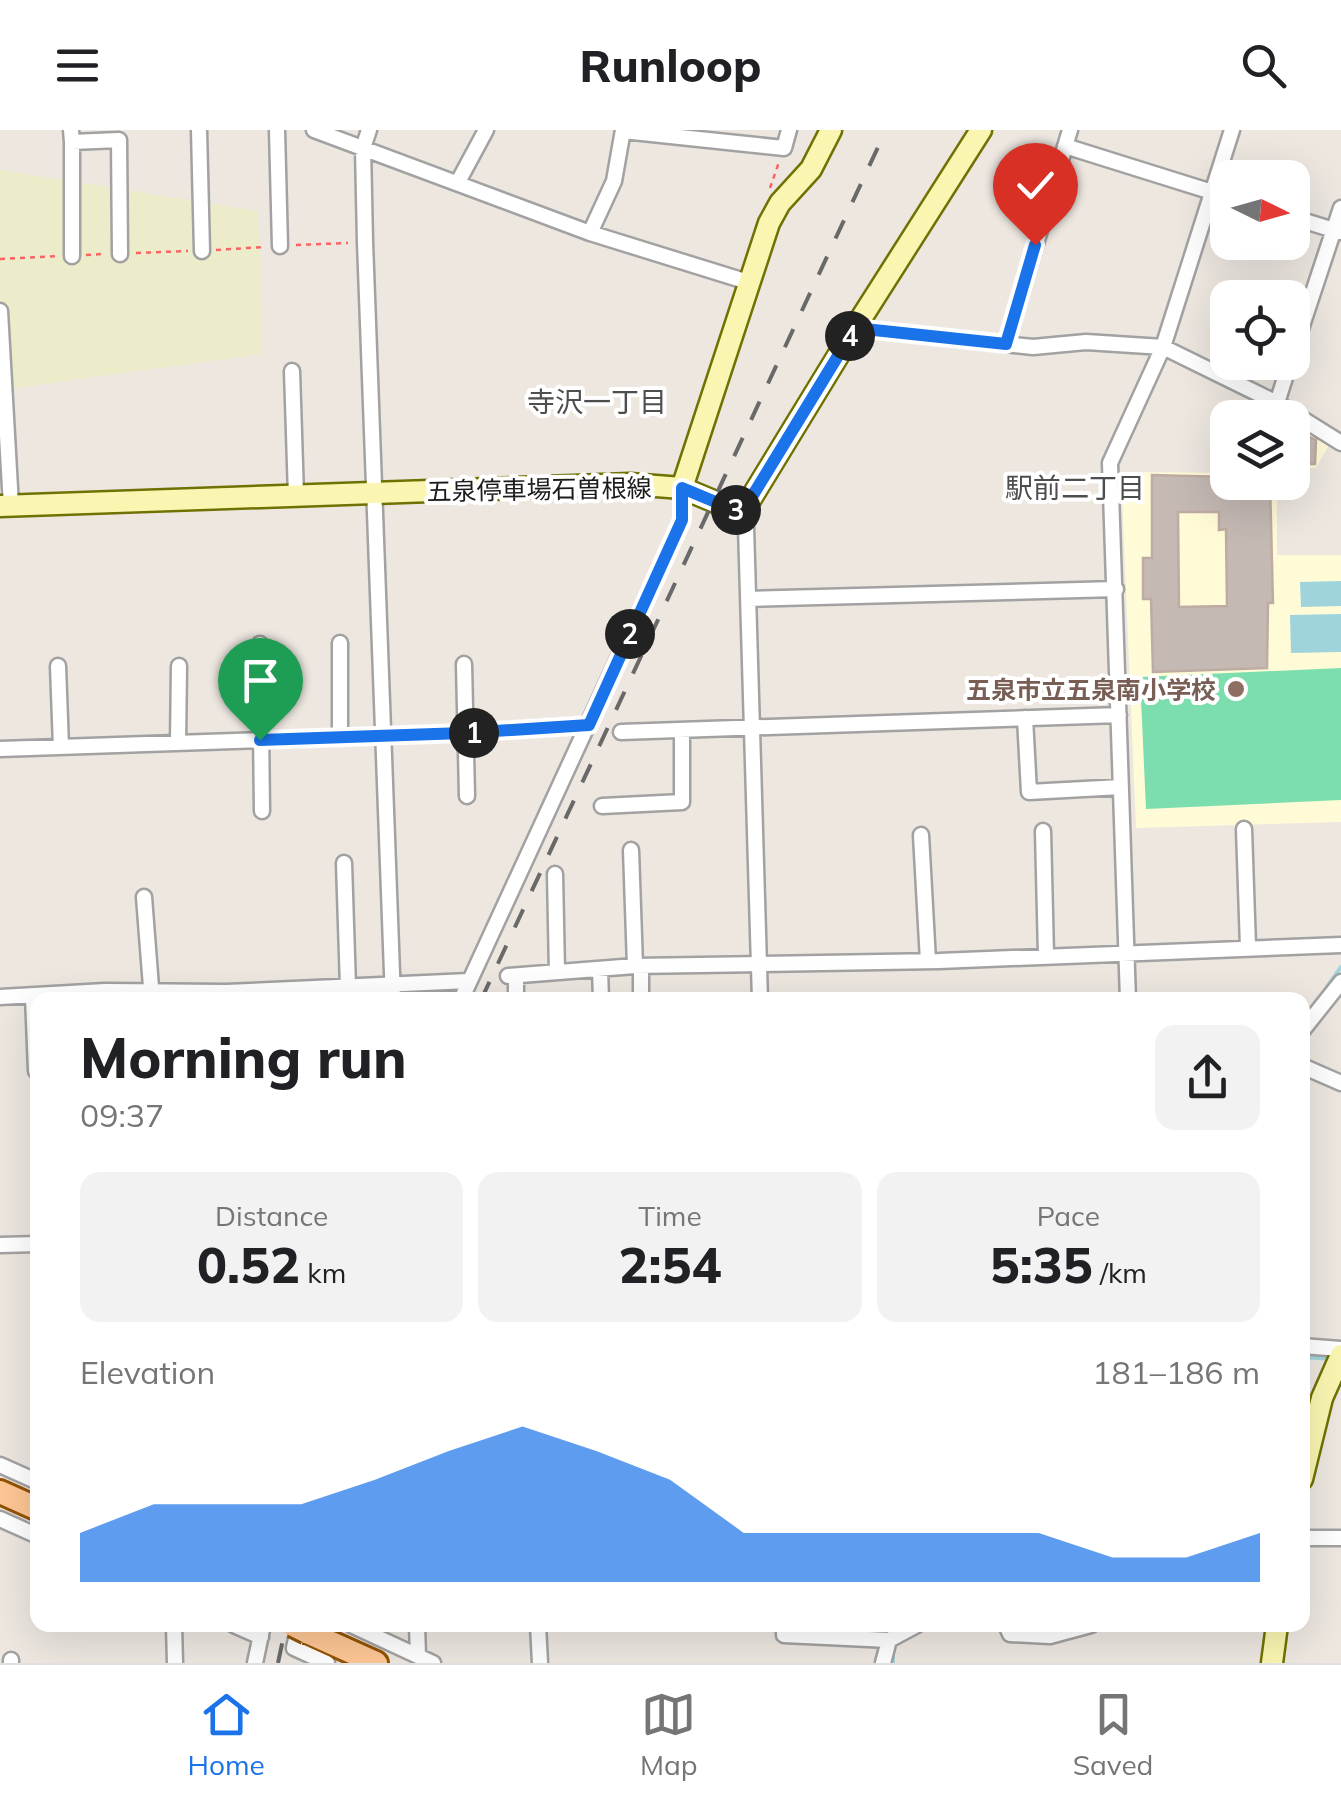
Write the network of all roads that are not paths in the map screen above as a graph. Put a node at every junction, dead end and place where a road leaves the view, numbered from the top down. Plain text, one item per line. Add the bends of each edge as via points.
1 (199, 130) edge
2 (276, 130) edge
3 (314, 130) edge
4 (369, 130) edge
5 (486, 130) edge
6 (789, 130) edge
7 (831, 130) edge
8 (981, 130) edge
9 (1070, 130) edge
10 (1232, 130) edge
11 (623, 131) edge
12 (72, 136) edge
13 (1065, 146) junction
14 (362, 148) junction
15 (1222, 160) edge
16 (458, 182) junction
17 (1210, 192) edge
18 (1210, 195) edge
19 (1341, 208) edge
20 (1310, 223) edge
21 (590, 232) junction
22 (1338, 232) edge
23 (280, 246) road end
24 (202, 251) road end
25 (120, 254) road end
26 (72, 256) road end
27 (748, 282) junction
28 (1310, 308) edge
29 (0, 310) edge
30 (855, 328) junction
31 (1006, 344) junction
32 (1164, 348) junction
33 (292, 371) dead end
34 (1271, 400) edge
35 (1310, 423) edge
36 (1341, 442) edge
37 (682, 488) junction
38 (375, 494) junction
39 (296, 496) junction
40 (5, 506) edge
41 (742, 513) junction
42 (1116, 589) junction
43 (748, 599) junction
44 (340, 643) dead end
45 (260, 644) dead end
46 (464, 664) dead end
47 (58, 666) dead end
48 (179, 666) dead end
49 (1119, 715) junction
50 (1024, 718) junction
51 (589, 725) junction
52 (750, 729) junction
53 (682, 730) junction
54 (621, 732) dead end
55 (464, 733) junction
56 (382, 736) junction
57 (340, 737) junction
58 (260, 740) junction
59 (178, 743) junction
60 (61, 747) junction
61 (0, 749) edge
62 (1122, 787) junction
63 (467, 796) dead end
64 (602, 806) dead end
65 (262, 811) dead end
66 (1244, 828) dead end
67 (1043, 831) dead end
68 (921, 835) dead end
69 (631, 850) dead end
70 (344, 863) dead end
71 (555, 874) dead end
72 (144, 898) dead end
73 (1341, 945) edge
74 (1248, 948) junction
75 (1127, 952) junction
76 (1046, 956) junction
77 (928, 961) junction
78 (759, 965) junction
79 (638, 966) junction
80 (600, 969) junction
81 (557, 972) junction
82 (469, 981) junction
83 (1341, 982) edge
84 (348, 987) junction
85 (151, 992) edge
86 (280, 992) edge
87 (393, 992) edge
88 (465, 992) edge
89 (515, 992) edge
90 (600, 992) edge
91 (640, 992) edge
92 (760, 992) edge
93 (1128, 992) edge
94 (30, 996) edge
95 (0, 998) edge
96 (1310, 1021) edge
97 (1310, 1069) edge
98 (1341, 1083) edge
99 (30, 1244) edge
100 (0, 1246) edge
101 (1310, 1347) edge
102 (1341, 1352) edge
103 (1310, 1446) edge
104 (0, 1465) edge
105 (30, 1478) edge
106 (0, 1492) edge
107 (30, 1505) edge
108 (0, 1520) edge
109 (30, 1533) edge
110 (1310, 1538) edge
111 (1341, 1538) edge
112 (174, 1632) edge
113 (262, 1632) edge
114 (299, 1632) edge
115 (311, 1632) edge
116 (366, 1632) edge
117 (417, 1632) edge
118 (538, 1632) edge
119 (784, 1632) edge
120 (904, 1632) edge
121 (1009, 1632) edge
122 (1065, 1632) edge
123 (1276, 1632) edge
124 (889, 1640) junction
125 (418, 1656) junction
126 (175, 1663) edge
127 (255, 1663) edge
128 (327, 1663) edge
129 (376, 1663) edge
130 (433, 1663) edge
131 (540, 1663) edge
132 (883, 1663) edge
133 (1272, 1663) edge

1 - 24 street
2 - 23 street
3 - 14 street
4 - 14 street
5 - 16 street
6 - 11 street via 784,148
7 - 27 main road via 811,170 774,213
8 - 30 main road
9 - 13 street
10 - 15 street
11 - 21 street via 614,181
12 - 25 street via 119,140
12 - 26 street
13 - 17 street
13 - 31 street
14 - 16 street
14 - 38 street
16 - 21 street
18 - 32 street
19 - 22 street
20 - 22 street
21 - 27 street
22 - 28 street
27 - 37 main road
29 - 40 street
30 - 31 street
30 - 41 main road
31 - 32 street
32 - 34 street
32 - 42 street via 1110,462
33 - 39 street
35 - 36 street
37 - 38 main road, 五泉停車場石曽根線 via 630,484
37 - 41 main road, 五泉停車場石曽根線
37 - 51 street via 682,520
38 - 39 main road, 五泉停車場石曽根線
38 - 56 street
39 - 40 main road, 五泉停車場石曽根線
41 - 43 street
42 - 43 street
42 - 49 street
43 - 52 street
44 - 57 street
45 - 58 street
46 - 55 street
47 - 60 street
48 - 59 street
49 - 50 street
49 - 62 street
50 - 52 street
50 - 62 street via 1029,792
51 - 55 street
51 - 82 street
52 - 53 street
52 - 78 street
53 - 54 street
53 - 64 street via 682,802
55 - 56 street
55 - 63 street
56 - 57 street
56 - 87 street
57 - 58 street
58 - 59 street
58 - 65 street
59 - 60 street
60 - 61 street
62 - 75 street
66 - 74 street
67 - 76 street
68 - 77 street
69 - 79 street
70 - 84 street
71 - 81 street
72 - 85 street
73 - 74 street
74 - 75 street
75 - 76 street
75 - 93 street
76 - 77 street
77 - 78 street
78 - 79 street
78 - 92 street
79 - 80 street
79 - 91 street
80 - 81 street
80 - 90 street
81 - 89 street via 512,976
82 - 87 street
82 - 88 street
83 - 96 street
84 - 86 street
84 - 87 street
94 - 95 street
97 - 98 street
99 - 100 street
101 - 102 street
102 - 103 main road
104 - 105 street
106 - 107 main road
108 - 109 street
110 - 111 street
112 - 126 street
113 - 127 street
114 - 128 street via 294,1648
115 - 129 main road
116 - 125 street
117 - 125 street
118 - 131 street
119 - 124 street
120 - 124 street
121 - 122 street
123 - 133 main road
124 - 132 street
125 - 130 street

